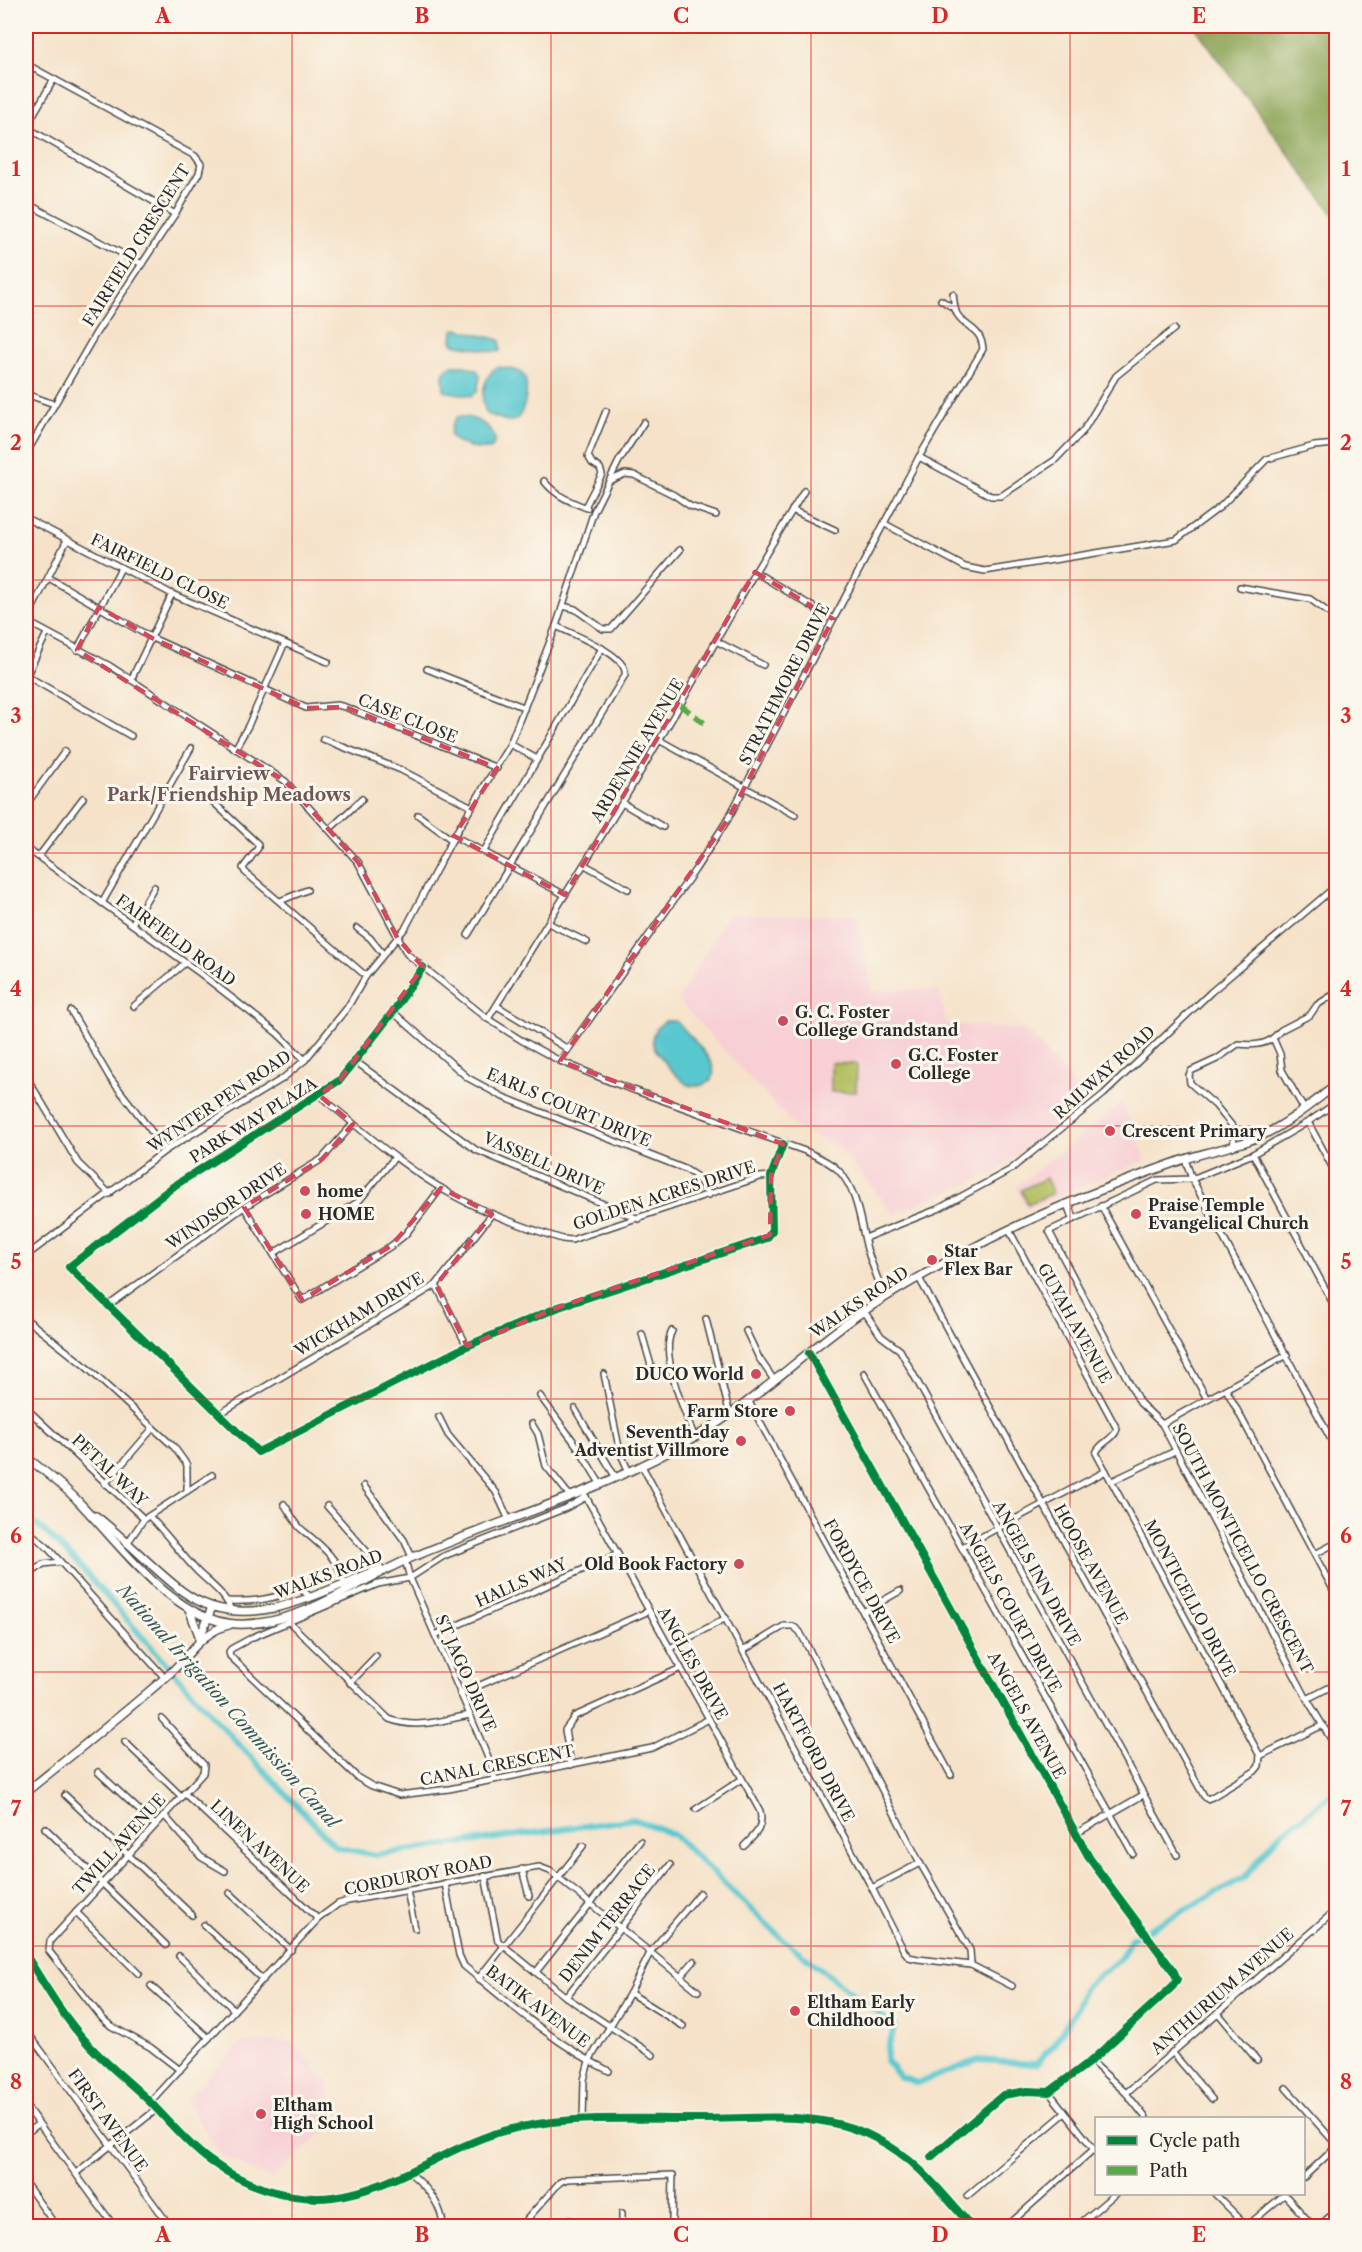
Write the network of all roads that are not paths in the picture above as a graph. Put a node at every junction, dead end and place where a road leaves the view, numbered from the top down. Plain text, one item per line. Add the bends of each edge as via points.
1 (26, 63) edge
2 (54, 79) junction
3 (26, 127) edge
4 (26, 203) edge
5 (175, 214) junction
6 (142, 264) junction
7 (953, 294) dead end
8 (941, 300) dead end
9 (955, 309) junction
10 (1174, 329) dead end
11 (26, 394) edge
12 (54, 404) junction
13 (606, 411) dead end
14 (644, 422) dead end
15 (1336, 444) edge
16 (26, 454) edge
17 (919, 457) junction
18 (609, 480) junction
19 (544, 481) dead end
20 (804, 491) dead end
21 (585, 507) junction
22 (792, 510) junction
23 (594, 511) junction
24 (716, 515) dead end
25 (26, 518) edge
26 (885, 524) junction
27 (835, 530) dead end
28 (67, 540) junction
29 (680, 550) dead end
30 (121, 568) junction
31 (755, 572) junction
32 (49, 578) junction
33 (1240, 587) dead end
34 (172, 594) junction
35 (562, 606) junction
36 (99, 607) junction
37 (1336, 618) edge
38 (833, 619) junction
39 (26, 621) edge
40 (556, 626) junction
41 (47, 633) junction
42 (152, 638) junction
43 (716, 641) junction
44 (284, 645) junction
45 (602, 648) junction
46 (77, 650) junction
47 (328, 662) dead end
48 (763, 665) dead end
49 (427, 669) dead end
50 (26, 678) edge
51 (131, 680) junction
52 (264, 689) junction
53 (524, 709) junction
54 (130, 736) dead end
55 (323, 739) dead end
56 (658, 740) junction
57 (510, 744) junction
58 (191, 748) dead end
59 (235, 749) junction
60 (65, 751) dead end
61 (537, 759) junction
62 (497, 768) junction
63 (745, 789) junction
64 (83, 798) dead end
65 (210, 799) dead end
66 (362, 799) dead end
67 (622, 803) junction
68 (26, 805) edge
69 (472, 807) junction
70 (418, 815) dead end
71 (795, 815) dead end
72 (663, 827) dead end
73 (330, 828) junction
74 (453, 838) junction
75 (26, 848) edge
76 (484, 851) junction
77 (39, 856) junction
78 (585, 865) junction
79 (510, 866) junction
80 (1336, 886) edge
81 (154, 887) dead end
82 (628, 889) dead end
83 (307, 890) dead end
84 (565, 895) junction
85 (280, 901) junction
86 (102, 903) junction
87 (548, 922) junction
88 (132, 924) junction
89 (357, 928) dead end
90 (468, 936) dead end
91 (398, 939) junction
92 (587, 942) dead end
93 (383, 954) junction
94 (185, 963) junction
95 (423, 967) junction
96 (366, 976) junction
97 (1336, 993) edge
98 (134, 1006) dead end
99 (497, 1006) junction
100 (71, 1011) dead end
101 (393, 1012) junction
102 (488, 1019) junction
103 (1273, 1038) junction
104 (568, 1049) junction
105 (305, 1060) junction
106 (355, 1061) junction
107 (560, 1061) junction
108 (26, 1076) edge
109 (1336, 1085) edge
110 (319, 1095) junction
111 (1336, 1103) edge
112 (1304, 1109) junction
113 (1308, 1122) junction
114 (353, 1124) junction
115 (783, 1144) junction
116 (1234, 1145) junction
117 (166, 1150) junction
118 (1253, 1154) junction
119 (395, 1157) junction
120 (1185, 1159) junction
121 (1336, 1174) edge
122 (771, 1176) junction
123 (1192, 1179) junction
124 (441, 1188) junction
125 (110, 1194) junction
126 (709, 1195) junction
127 (1068, 1204) junction
128 (1101, 1206) junction
129 (244, 1207) junction
130 (492, 1214) junction
131 (1073, 1218) junction
132 (639, 1219) junction
133 (1009, 1230) junction
134 (865, 1238) junction
135 (274, 1253) junction
136 (26, 1256) edge
137 (919, 1278) junction
138 (436, 1285) junction
139 (885, 1298) junction
140 (109, 1305) junction
141 (1336, 1309) edge
142 (864, 1311) junction
143 (26, 1319) edge
144 (706, 1319) dead end
145 (672, 1330) dead end
146 (746, 1331) dead end
147 (642, 1334) dead end
148 (467, 1346) junction
149 (809, 1353) junction
150 (1287, 1355) junction
151 (672, 1368) junction
152 (864, 1372) dead end
153 (604, 1374) dead end
154 (774, 1380) junction
155 (1226, 1389) junction
156 (540, 1396) dead end
157 (1207, 1399) junction
158 (748, 1400) junction
159 (26, 1408) edge
160 (575, 1409) dead end
161 (219, 1414) junction
162 (730, 1415) junction
163 (439, 1416) dead end
164 (1162, 1424) junction
165 (532, 1425) dead end
166 (153, 1428) junction
167 (695, 1438) junction
168 (1336, 1449) edge
169 (1175, 1451) junction
170 (1096, 1453) joint
171 (26, 1457) edge
172 (642, 1466) junction
173 (1106, 1471) junction
174 (628, 1472) junction
175 (212, 1475) dead end
176 (616, 1478) junction
177 (1112, 1481) junction
178 (105, 1484) junction
179 (601, 1485) junction
180 (364, 1486) dead end
181 (187, 1491) junction
182 (585, 1494) junction
183 (570, 1496) junction
184 (80, 1503) junction
185 (284, 1504) dead end
186 (1043, 1504) junction
187 (327, 1506) dead end
188 (147, 1518) junction
189 (508, 1518) junction
190 (997, 1528) junction
191 (26, 1529) edge
192 (128, 1542) junction
193 (1336, 1543) edge
194 (962, 1547) junction
195 (618, 1554) junction
196 (1315, 1554) junction
197 (409, 1559) junction
198 (60, 1562) junction
199 (382, 1569) junction
200 (34, 1571) dead end
201 (410, 1578) junction
202 (344, 1583) junction
203 (900, 1592) dead end
204 (1336, 1595) edge
205 (311, 1597) junction
206 (228, 1601) junction
207 (212, 1607) junction
208 (188, 1608) junction
209 (231, 1611) junction
210 (649, 1611) junction
211 (863, 1612) junction
212 (207, 1617) junction
213 (726, 1618) junction
214 (289, 1622) junction
215 (235, 1624) junction
216 (435, 1635) junction
217 (199, 1640) junction
218 (670, 1648) junction
219 (744, 1650) junction
220 (376, 1656) dead end
221 (681, 1668) junction
222 (166, 1676) junction
223 (350, 1683) junction
224 (1336, 1684) edge
225 (460, 1694) junction
226 (1307, 1699) junction
227 (470, 1715) junction
228 (162, 1719) dead end
229 (709, 1719) junction
230 (1323, 1725) junction
231 (125, 1742) dead end
232 (1335, 1746) dead end
233 (1260, 1756) junction
234 (571, 1765) junction
235 (98, 1772) dead end
236 (951, 1775) dead end
237 (495, 1779) junction
238 (742, 1779) junction
239 (26, 1792) edge
240 (65, 1795) dead end
241 (183, 1795) junction
242 (1143, 1795) junction
243 (696, 1809) dead end
244 (1111, 1814) junction
245 (164, 1815) junction
246 (155, 1825) junction
247 (45, 1828) dead end
248 (1077, 1833) junction
249 (640, 1841) dead end
250 (583, 1846) dead end
251 (744, 1846) dead end
252 (129, 1854) junction
253 (1133, 1854) dead end
254 (1177, 1856) dead end
255 (920, 1863) junction
256 (670, 1865) dead end
257 (522, 1869) junction
258 (225, 1871) dead end
259 (485, 1876) junction
260 (558, 1878) junction
261 (103, 1882) junction
262 (445, 1883) junction
263 (872, 1888) junction
264 (406, 1891) junction
265 (230, 1893) dead end
266 (700, 1893) dead end
267 (529, 1896) dead end
268 (591, 1904) junction
269 (1336, 1910) edge
270 (76, 1912) junction
271 (192, 1915) dead end
272 (318, 1919) junction
273 (204, 1925) dead end
274 (621, 1927) junction
275 (415, 1928) dead end
276 (166, 1945) dead end
277 (504, 1946) junction
278 (291, 1950) junction
279 (651, 1952) junction
280 (26, 1955) edge
281 (179, 1956) dead end
282 (694, 1961) dead end
283 (971, 1965) junction
284 (536, 1972) junction
285 (139, 1974) dead end
286 (681, 1976) junction
287 (478, 1978) junction
288 (263, 1980) junction
289 (151, 1986) dead end
290 (1012, 1986) dead end
291 (698, 1991) dead end
292 (630, 1993) junction
293 (566, 1996) junction
294 (234, 2010) junction
295 (1218, 2013) junction
296 (683, 2026) dead end
297 (609, 2028) junction
298 (26, 2030) edge
299 (209, 2038) junction
300 (1172, 2052) junction
301 (652, 2055) dead end
302 (1257, 2060) dead end
303 (589, 2061) junction
304 (1091, 2061) junction
305 (180, 2070) junction
306 (609, 2071) dead end
307 (1286, 2088) dead end
308 (1049, 2092) junction
309 (1126, 2093) junction
310 (1212, 2099) dead end
311 (150, 2102) junction
312 (26, 2106) edge
313 (157, 2109) junction
314 (1065, 2113) junction
315 (1145, 2117) edge
316 (583, 2120) junction
317 (38, 2124) junction
318 (26, 2134) edge
319 (110, 2146) junction
320 (1336, 2146) edge
321 (1095, 2151) edge
322 (932, 2157) dead end
323 (76, 2173) junction
324 (410, 2173) junction
325 (1305, 2176) edge
326 (26, 2184) edge
327 (1113, 2195) edge
328 (1217, 2195) edge
329 (1284, 2195) edge
330 (1286, 2195) edge
331 (967, 2196) dead end
332 (1336, 2211) edge
333 (622, 2213) dead end
334 (673, 2224) edge
335 (56, 2226) edge
336 (114, 2226) edge
337 (170, 2226) edge
338 (443, 2226) edge
339 (521, 2226) edge
340 (622, 2226) edge
341 (664, 2226) edge
342 (972, 2226) edge
343 (1007, 2226) edge
344 (1077, 2226) edge
345 (1247, 2226) edge
346 (1313, 2226) edge
347 (1319, 2226) edge

1 - 2 street, FAIRFIELD CRESCENT
2 - 3 street
2 - 5 street, FAIRFIELD CRESCENT via 195,156 201,164 199,173
3 - 5 street
4 - 6 street
5 - 6 street, FAIRFIELD CRESCENT
6 - 12 street, FAIRFIELD CRESCENT
7 - 9 street
8 - 9 street, STRATHMORE DRIVE
9 - 17 street, STRATHMORE DRIVE via 978,332 983,349
10 - 17 street via 1116,376 1083,431 1055,460 1001,496 992,496
11 - 12 street
12 - 16 street, FAIRFIELD CRESCENT
13 - 21 street via 588,456 602,474
14 - 18 street, WYNTER PEN ROAD
15 - 26 street via 1267,459 1220,507 1176,540 975,571
17 - 26 street, STRATHMORE DRIVE
18 - 23 street, WYNTER PEN ROAD
18 - 24 street via 634,475 690,506
19 - 21 street via 561,498
20 - 22 street, ARDENNIE AVENUE
21 - 23 street
22 - 27 street
22 - 31 street, ARDENNIE AVENUE
23 - 35 street, WYNTER PEN ROAD
25 - 28 street, FAIRFIELD CLOSE
26 - 38 street, STRATHMORE DRIVE
28 - 30 street, FAIRFIELD CLOSE
28 - 32 street
29 - 35 street via 611,629 603,629 575,609
30 - 34 street, FAIRFIELD CLOSE
30 - 36 street
31 - 38 street
31 - 43 street, ARDENNIE AVENUE
32 - 36 street
32 - 39 street
33 - 37 street via 1310,599
34 - 42 street
34 - 44 street, FAIRFIELD CLOSE
35 - 40 street, WYNTER PEN ROAD
36 - 42 street
36 - 46 street
38 - 63 street, STRATHMORE DRIVE
39 - 41 street
40 - 45 street
40 - 53 street, WYNTER PEN ROAD
41 - 46 street
41 - 50 street
42 - 51 street
42 - 52 street
43 - 48 street
43 - 56 street, ARDENNIE AVENUE
44 - 47 street, FAIRFIELD CLOSE
44 - 52 street
45 - 61 street
45 - 79 street via 623,664 625,675
46 - 51 street
49 - 53 street
50 - 54 street
51 - 59 street
52 - 59 street
52 - 62 street, CASE CLOSE via 306,708 345,707
53 - 57 street, WYNTER PEN ROAD
55 - 69 street via 401,771
56 - 63 street
56 - 67 street, ARDENNIE AVENUE
57 - 61 street
57 - 62 street, WYNTER PEN ROAD
58 - 86 street
59 - 73 street via 285,781
60 - 68 street
61 - 76 street
62 - 69 street, WYNTER PEN ROAD
63 - 71 street
63 - 104 street, STRATHMORE DRIVE via 695,870
64 - 77 street
65 - 85 street via 258,844 243,868
66 - 73 street
67 - 72 street
67 - 78 street, ARDENNIE AVENUE
69 - 74 street, WYNTER PEN ROAD
70 - 74 street
73 - 91 street via 358,862
74 - 76 street
74 - 91 street, WYNTER PEN ROAD
75 - 77 street, FAIRFIELD ROAD
76 - 79 street
77 - 86 street, FAIRFIELD ROAD
78 - 82 street
78 - 84 street, ARDENNIE AVENUE
79 - 84 street
79 - 90 street
80 - 134 street, RAILWAY ROAD via 1211,992 1104,1094 1010,1170 938,1209
81 - 88 street
83 - 85 street
84 - 87 street, ARDENNIE AVENUE
85 - 96 street
86 - 88 street, FAIRFIELD ROAD
87 - 92 street
87 - 99 street, ARDENNIE AVENUE
88 - 94 street, FAIRFIELD ROAD
89 - 93 street
91 - 93 street, WYNTER PEN ROAD
91 - 95 street via 407,954
93 - 96 street, WYNTER PEN ROAD
94 - 98 street
94 - 105 street, FAIRFIELD ROAD via 277,1033
95 - 101 street, PARK WAY PLAZA
95 - 102 street
96 - 105 street, WYNTER PEN ROAD via 347,1008
97 - 103 street
99 - 102 street, ARDENNIE AVENUE
99 - 104 street
100 - 117 street via 110,1078
101 - 106 street, PARK WAY PLAZA
101 - 126 street, EARLS COURT DRIVE via 468,1078 503,1097 685,1169 696,1176
102 - 107 street
103 - 112 street via 1282,1070
103 - 116 street via 1268,1042 1238,1044 1189,1075 1190,1083 1233,1127
104 - 107 street, STRATHMORE DRIVE
105 - 117 street, WYNTER PEN ROAD via 282,1079
106 - 110 street, PARK WAY PLAZA via 340,1080
106 - 132 street, VASSELL DRIVE via 477,1150
107 - 115 street
108 - 125 street via 78,1163
109 - 112 main road, WALKS ROAD
110 - 114 street, GOLDEN ACRES DRIVE
110 - 140 street, PARK WAY PLAZA via 174,1186 69,1267
111 - 113 street
112 - 116 main road, WALKS ROAD via 1276,1128
113 - 118 street
113 - 121 street
114 - 119 street, GOLDEN ACRES DRIVE
114 - 129 street, WINDSOR DRIVE via 322,1159
115 - 122 street
115 - 134 street via 823,1159 838,1170 852,1194
116 - 120 main road, WALKS ROAD
117 - 125 street, WYNTER PEN ROAD
118 - 123 street
118 - 141 street
119 - 124 street, GOLDEN ACRES DRIVE
119 - 135 street via 358,1202
120 - 123 street
120 - 127 main road, WALKS ROAD
122 - 126 street, GOLDEN ACRES DRIVE
122 - 148 street via 772,1231 767,1238 559,1307
123 - 128 street via 1157,1180
123 - 150 street
124 - 130 street, GOLDEN ACRES DRIVE
124 - 135 street via 398,1240 302,1300
125 - 136 street, WYNTER PEN ROAD
126 - 132 street, GOLDEN ACRES DRIVE
127 - 131 main road
127 - 133 main road, WALKS ROAD
128 - 131 street
128 - 157 street
129 - 135 street
129 - 140 street, WINDSOR DRIVE
130 - 132 street, GOLDEN ACRES DRIVE via 572,1240
130 - 138 street, WICKHAM DRIVE
131 - 164 street, SOUTH MONTICELLO CRESCENT via 1049,1232 1140,1403
133 - 137 main road, WALKS ROAD
133 - 170 street, GUYAH AVENUE via 1117,1429
134 - 139 street
137 - 139 main road, WALKS ROAD
137 - 186 street, HOOSE AVENUE
138 - 148 street
138 - 161 street, WICKHAM DRIVE
139 - 142 main road, WALKS ROAD
140 - 161 street
142 - 149 main road, WALKS ROAD
142 - 190 street, ANGELS INN DRIVE via 881,1336 900,1350
143 - 166 street
144 - 162 street
145 - 151 street via 668,1340
146 - 154 street
147 - 151 street via 652,1369 656,1372
148 - 161 street via 258,1452
149 - 154 main road, WALKS ROAD
149 - 248 street, ANGELS AVENUE
150 - 155 street
150 - 168 street
151 - 167 street
152 - 194 street, ANGELS COURT DRIVE
153 - 174 street via 620,1452
154 - 158 main road, WALKS ROAD
155 - 157 street
155 - 196 street
156 - 179 street
157 - 164 street
158 - 162 main road, WALKS ROAD
158 - 211 street, FORDYCE DRIVE
159 - 178 street, PETAL WAY
160 - 176 street
162 - 167 main road, WALKS ROAD
163 - 189 street via 448,1435 496,1492
164 - 169 street, SOUTH MONTICELLO CRESCENT
165 - 183 street via 546,1466
166 - 178 street
166 - 181 street via 183,1458 188,1473
167 - 172 main road, WALKS ROAD
169 - 177 street
169 - 226 street, SOUTH MONTICELLO CRESCENT
170 - 173 street, MONTICELLO DRIVE
171 - 184 main road
172 - 174 main road, WALKS ROAD
172 - 213 street, HARTFORD DRIVE
173 - 177 street, MONTICELLO DRIVE
173 - 186 street
174 - 176 main road, WALKS ROAD
175 - 181 street, PETAL WAY
176 - 179 main road, WALKS ROAD
177 - 233 street, MONTICELLO DRIVE
178 - 188 street, PETAL WAY
179 - 182 main road, WALKS ROAD
180 - 197 street, ST JAGO DRIVE via 404,1539
181 - 188 street, PETAL WAY
182 - 183 main road, WALKS ROAD
182 - 195 street, ANGLES DRIVE
182 - 201 street via 566,1508 444,1557
183 - 189 main road, WALKS ROAD
184 - 192 main road, WALKS ROAD
184 - 208 main road, WALKS ROAD via 164,1591
185 - 202 street via 341,1571
186 - 190 street
186 - 233 street, HOOSE AVENUE via 1204,1796 1212,1797 1255,1771
187 - 199 street
188 - 192 street
188 - 206 street via 170,1537
189 - 197 main road, WALKS ROAD
190 - 194 street
190 - 242 street, ANGELS INN DRIVE
191 - 198 street
192 - 207 main road, WALKS ROAD via 182,1591
193 - 196 street
194 - 244 street, ANGELS COURT DRIVE
195 - 210 street, ANGLES DRIVE
195 - 216 street, HALLS WAY
196 - 204 street
197 - 199 main road, WALKS ROAD
197 - 201 street, ST JAGO DRIVE
197 - 215 main road, WALKS ROAD via 330,1599 279,1619
198 - 200 street via 43,1564
198 - 222 street
199 - 202 main road, WALKS ROAD
201 - 214 street via 378,1584
201 - 216 street, ST JAGO DRIVE
202 - 205 main road, WALKS ROAD
203 - 211 street
205 - 206 street via 299,1588 267,1600
205 - 209 main road, WALKS ROAD via 280,1608
206 - 209 street
207 - 209 main road, WALKS ROAD
207 - 212 main road
208 - 212 main road, WALKS ROAD
208 - 217 main road
210 - 218 street, ANGLES DRIVE
210 - 225 street
211 - 236 street, FORDYCE DRIVE
212 - 215 main road, WALKS ROAD
212 - 217 main road
213 - 218 street
213 - 219 street, HARTFORD DRIVE
214 - 223 street
214 - 237 street, CANAL CRESCENT via 231,1649 230,1656 358,1778 399,1794
215 - 217 main road via 218,1628
216 - 225 street, ST JAGO DRIVE
217 - 222 main road
218 - 221 street, ANGLES DRIVE
219 - 255 street via 784,1626 793,1626 800,1632
219 - 263 street, HARTFORD DRIVE
220 - 223 street
221 - 229 street, ANGLES DRIVE
221 - 234 street via 575,1716 565,1730
222 - 239 main road
223 - 227 street via 389,1719 404,1725
224 - 226 street
225 - 227 street, ST JAGO DRIVE
226 - 230 street, SOUTH MONTICELLO CRESCENT
227 - 237 street, ST JAGO DRIVE
228 - 241 street, TWILL AVENUE via 204,1765 203,1773
229 - 234 street, CANAL CRESCENT via 652,1748
229 - 238 street, ANGLES DRIVE
230 - 232 street, SOUTH MONTICELLO CRESCENT
230 - 233 street
231 - 241 street, LINEN AVENUE
234 - 237 street, CANAL CRESCENT
235 - 246 street
238 - 243 street
238 - 251 street, ANGLES DRIVE via 762,1819 757,1833
240 - 252 street
241 - 245 street, TWILL AVENUE
241 - 272 street, LINEN AVENUE
242 - 244 street
242 - 254 street, ANGELS INN DRIVE
244 - 248 street
244 - 253 street, ANGELS COURT DRIVE
245 - 246 street, TWILL AVENUE
245 - 258 street via 201,1857
246 - 252 street, TWILL AVENUE
247 - 261 street
248 - 304 street, ANGELS AVENUE via 1090,1859 1177,1979
249 - 268 street
250 - 260 street
252 - 261 street, TWILL AVENUE
252 - 271 street
255 - 263 street
255 - 283 street via 970,1950
256 - 274 street, DENIM TERRACE
257 - 259 street, CORDUROY ROAD
257 - 260 street, CORDUROY ROAD via 539,1867
257 - 267 street
259 - 262 street, CORDUROY ROAD
259 - 277 street via 498,1941
260 - 268 street, CORDUROY ROAD
260 - 277 street
261 - 270 street, TWILL AVENUE
261 - 276 street
262 - 264 street, CORDUROY ROAD
262 - 287 street, BATIK AVENUE via 459,1955 464,1966
263 - 283 street, HARTFORD DRIVE via 909,1957
264 - 272 street, CORDUROY ROAD via 338,1904
264 - 275 street
265 - 278 street
266 - 279 street
268 - 274 street, CORDUROY ROAD
268 - 284 street
269 - 295 street, ANTHURIUM AVENUE
270 - 285 street
270 - 305 street, TWILL AVENUE via 50,1941 50,1952 102,2018
272 - 278 street, CORDUROY ROAD
273 - 288 street
274 - 279 street, CORDUROY ROAD
274 - 293 street, DENIM TERRACE
277 - 284 street
277 - 287 street
278 - 288 street, CORDUROY ROAD
279 - 286 street, CORDUROY ROAD
279 - 292 street
280 - 311 street via 90,2047
281 - 294 street
282 - 286 street
283 - 290 street, HARTFORD DRIVE
284 - 293 street
286 - 291 street, CORDUROY ROAD
287 - 303 street, BATIK AVENUE
288 - 294 street, CORDUROY ROAD
289 - 299 street
292 - 296 street
292 - 297 street
293 - 297 street
294 - 299 street, CORDUROY ROAD
295 - 300 street, ANTHURIUM AVENUE
295 - 302 street
297 - 301 street
297 - 303 street
298 - 319 street, FIRST AVENUE
299 - 305 street, CORDUROY ROAD
300 - 309 street, ANTHURIUM AVENUE
300 - 310 street
303 - 306 street, BATIK AVENUE
303 - 316 street via 584,2080
304 - 308 street
304 - 309 street
305 - 311 street, CORDUROY ROAD
307 - 320 street
308 - 314 street
308 - 322 street via 1003,2095
309 - 315 street
311 - 313 street
312 - 317 street
313 - 319 street
313 - 324 street via 207,2159 237,2178 281,2194 330,2197 375,2188
314 - 321 street
314 - 331 street
316 - 324 street via 498,2132
316 - 342 street via 808,2119 851,2128 916,2164
317 - 318 street
317 - 323 street
319 - 323 street
319 - 337 street, FIRST AVENUE
320 - 325 street
321 - 343 street
323 - 336 street
324 - 338 street via 432,2195
326 - 335 street
327 - 344 street
328 - 345 street
329 - 345 street
330 - 346 street
332 - 347 street
333 - 340 street
334 - 339 street via 673,2175 567,2178
334 - 341 street

